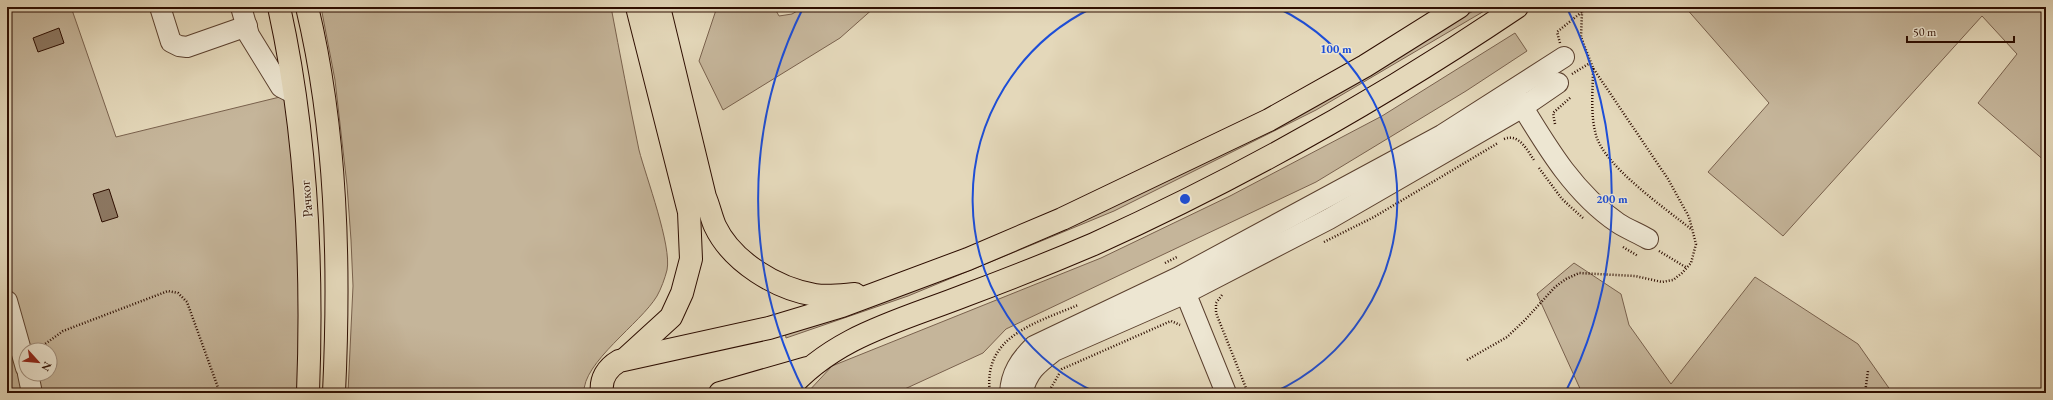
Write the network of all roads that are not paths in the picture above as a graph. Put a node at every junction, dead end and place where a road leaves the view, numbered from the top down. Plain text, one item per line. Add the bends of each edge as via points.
1 (160, 7) edge
2 (241, 7) edge
3 (279, 7) edge
4 (307, 7) edge
5 (637, 7) edge
6 (659, 7) edge
7 (1459, 7) edge
8 (1517, 7) edge
9 (247, 26) junction
10 (1564, 57) road end
11 (1565, 90) road end
12 (295, 94) junction
13 (1518, 99) junction
14 (1648, 239) road end
15 (1182, 285) junction
16 (884, 291) junction
17 (7, 301) edge
18 (19, 342) edge
19 (625, 359) junction
20 (808, 368) junction
21 (30, 382) edge
22 (32, 393) edge
23 (308, 393) edge
24 (334, 393) edge
25 (602, 393) edge
26 (720, 393) edge
27 (785, 393) edge
28 (1010, 393) edge
29 (1022, 393) edge
30 (1226, 393) edge

1 - 9 street via 171,42 179,46 187,47
2 - 9 street
3 - 12 main road, Рачког
4 - 24 main road, Рачког via 321,81 333,194 336,288
5 - 19 main road via 689,212 691,260 682,293 670,317
6 - 16 main road via 705,197 716,227 731,248 752,269 771,281 815,295
7 - 16 main road via 1365,66 1269,120 1062,219
8 - 20 main road via 1439,60 1267,160 1094,244 864,333
9 - 12 street via 249,35 280,87
10 - 13 street
11 - 13 street
12 - 23 main road, Рачког via 307,197 310,249
13 - 14 street via 1577,188 1618,222
13 - 15 street via 1442,135
15 - 28 street via 1034,346 1019,361 1011,382
15 - 29 street via 1054,352 1035,365 1026,378
15 - 30 street
16 - 19 main road via 770,328
17 - 18 street
19 - 25 main road via 608,370 602,383
20 - 26 main road
20 - 27 main road
21 - 22 street

